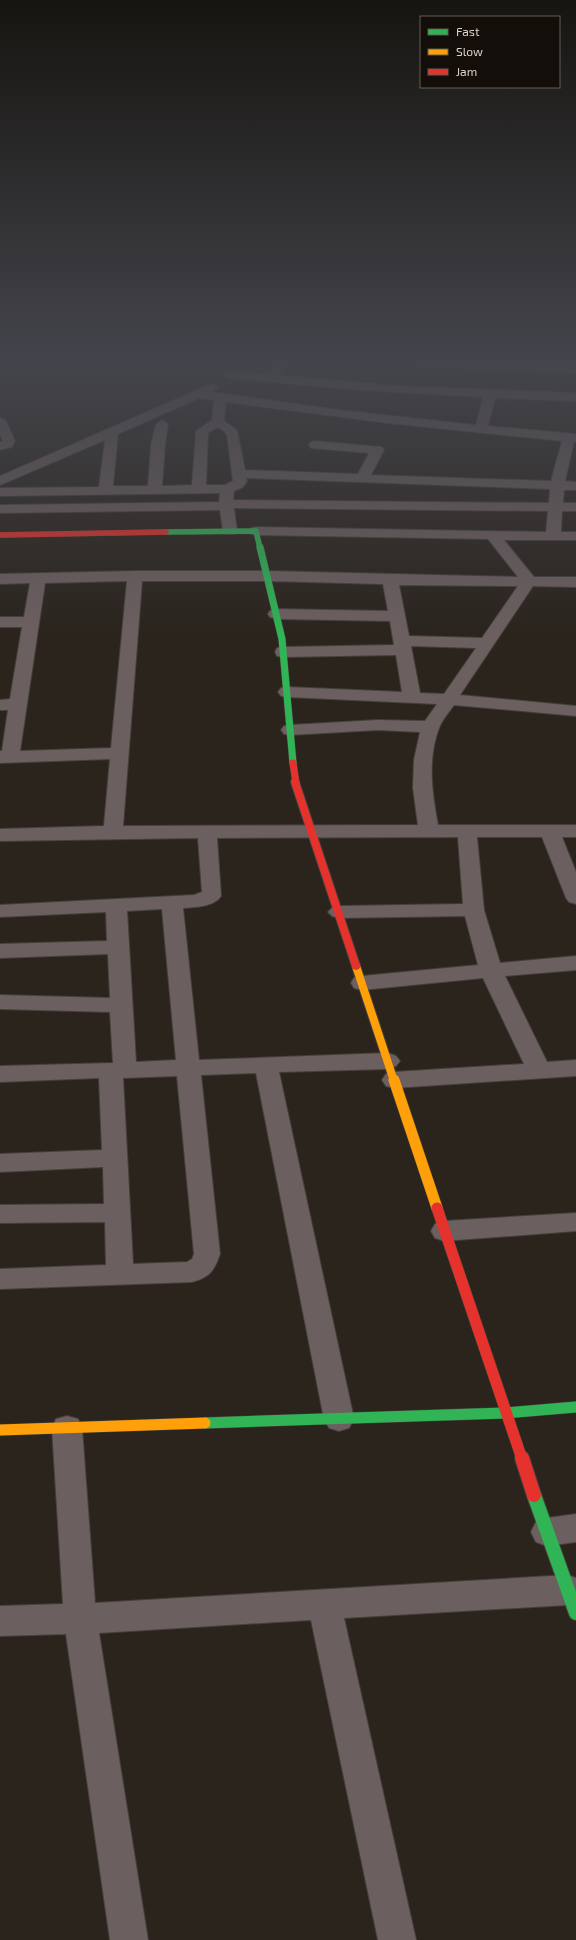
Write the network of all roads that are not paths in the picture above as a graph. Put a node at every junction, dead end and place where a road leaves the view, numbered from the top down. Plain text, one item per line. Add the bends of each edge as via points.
1 (63, 454) edge
2 (110, 454) edge
3 (157, 454) edge
4 (201, 454) edge
5 (236, 454) edge
6 (375, 454) edge
7 (567, 454) edge
8 (239, 474) junction
9 (363, 478) junction
10 (0, 481) edge
11 (557, 485) junction
12 (576, 486) edge
13 (199, 489) junction
14 (228, 489) junction
15 (106, 490) junction
16 (155, 490) junction
17 (0, 492) edge
18 (226, 505) junction
19 (556, 506) junction
20 (576, 507) edge
21 (0, 509) edge
22 (230, 531) junction
23 (256, 531) junction
24 (0, 535) edge
25 (492, 535) junction
26 (576, 536) edge
27 (553, 537) junction
28 (135, 576) junction
29 (267, 576) junction
30 (38, 578) junction
31 (0, 579) edge
32 (390, 580) junction
33 (529, 581) junction
34 (576, 582) edge
35 (276, 614) junction
36 (397, 616) junction
37 (0, 622) edge
38 (31, 622) junction
39 (487, 643) junction
40 (403, 646) junction
41 (283, 652) junction
42 (286, 692) junction
43 (412, 697) junction
44 (449, 698) junction
45 (18, 704) junction
46 (0, 705) edge
47 (576, 711) edge
48 (430, 727) junction
49 (290, 730) junction
50 (119, 753) junction
51 (5, 756) edge
52 (429, 830) junction
53 (467, 831) junction
54 (550, 831) junction
55 (576, 831) edge
56 (113, 832) junction
57 (312, 832) junction
58 (207, 833) junction
59 (0, 835) edge
60 (576, 898) edge
61 (172, 902) junction
62 (116, 905) junction
63 (474, 910) junction
64 (0, 911) edge
65 (339, 912) junction
66 (119, 947) junction
67 (0, 951) edge
68 (576, 964) edge
69 (492, 971) junction
70 (362, 983) junction
71 (0, 1002) edge
72 (122, 1005) junction
73 (266, 1065) junction
74 (189, 1067) junction
75 (576, 1068) edge
76 (118, 1070) junction
77 (391, 1070) junction
78 (539, 1071) junction
79 (0, 1074) edge
80 (115, 1158) junction
81 (0, 1163) edge
82 (118, 1213) junction
83 (0, 1214) edge
84 (576, 1222) edge
85 (444, 1231) junction
86 (120, 1275) junction
87 (0, 1279) edge
88 (576, 1407) edge
89 (505, 1413) junction
90 (338, 1419) junction
91 (67, 1428) junction
92 (0, 1430) edge
93 (562, 1530) edge
94 (572, 1601) edge
95 (324, 1604) junction
96 (80, 1619) junction
97 (0, 1621) edge
98 (129, 1940) edge
99 (397, 1940) edge

1 - 10 street
2 - 15 street
3 - 16 street
4 - 13 street
5 - 8 street
6 - 9 street
7 - 11 street
8 - 9 street
8 - 14 street via 238,484
9 - 11 street
11 - 12 street
11 - 19 street
13 - 14 street
13 - 16 street
14 - 18 street
15 - 16 street
15 - 17 street
18 - 19 street
18 - 21 street
18 - 22 street
19 - 20 street
19 - 27 street
22 - 23 street
22 - 24 street
23 - 25 street
23 - 29 street
25 - 27 street
25 - 33 street
26 - 27 street
28 - 29 street
28 - 30 street
28 - 50 street
29 - 32 street
29 - 35 street
30 - 31 street
30 - 38 street
32 - 33 street
32 - 36 street
33 - 34 street
33 - 39 street
35 - 36 street
35 - 41 street
36 - 40 street
37 - 38 street
38 - 45 street
39 - 40 street
39 - 44 street
40 - 41 street
40 - 43 street
41 - 42 street
42 - 43 street
42 - 49 street
43 - 44 street
44 - 47 street
44 - 48 street
45 - 46 street
45 - 51 street
48 - 49 street via 378,725
48 - 52 street via 423,760 422,788
49 - 57 street via 294,778
50 - 51 street
50 - 56 street
52 - 53 street
52 - 57 street
53 - 54 street
53 - 63 street
54 - 55 street
54 - 60 street
56 - 58 street
56 - 59 street
57 - 58 street
57 - 65 street
58 - 61 street via 211,896 197,901
61 - 62 street
61 - 74 street
62 - 64 street
62 - 66 street
63 - 65 street
63 - 69 street
65 - 70 street
66 - 67 street
66 - 72 street
68 - 69 street
69 - 70 street
69 - 78 street
70 - 77 street
71 - 72 street
72 - 76 street
73 - 74 street
73 - 77 street
73 - 90 street
74 - 76 street
74 - 86 street via 206,1254 203,1265 192,1272
75 - 78 street
76 - 79 street
76 - 80 street
77 - 78 street
77 - 85 street
80 - 81 street
80 - 82 street
82 - 83 street
82 - 86 street
84 - 85 street
85 - 89 street
86 - 87 street
88 - 89 street
89 - 90 street
89 - 93 street
90 - 91 street
91 - 92 street
91 - 96 street
93 - 94 street
94 - 95 street
95 - 96 street
95 - 99 street
96 - 97 street
96 - 98 street

